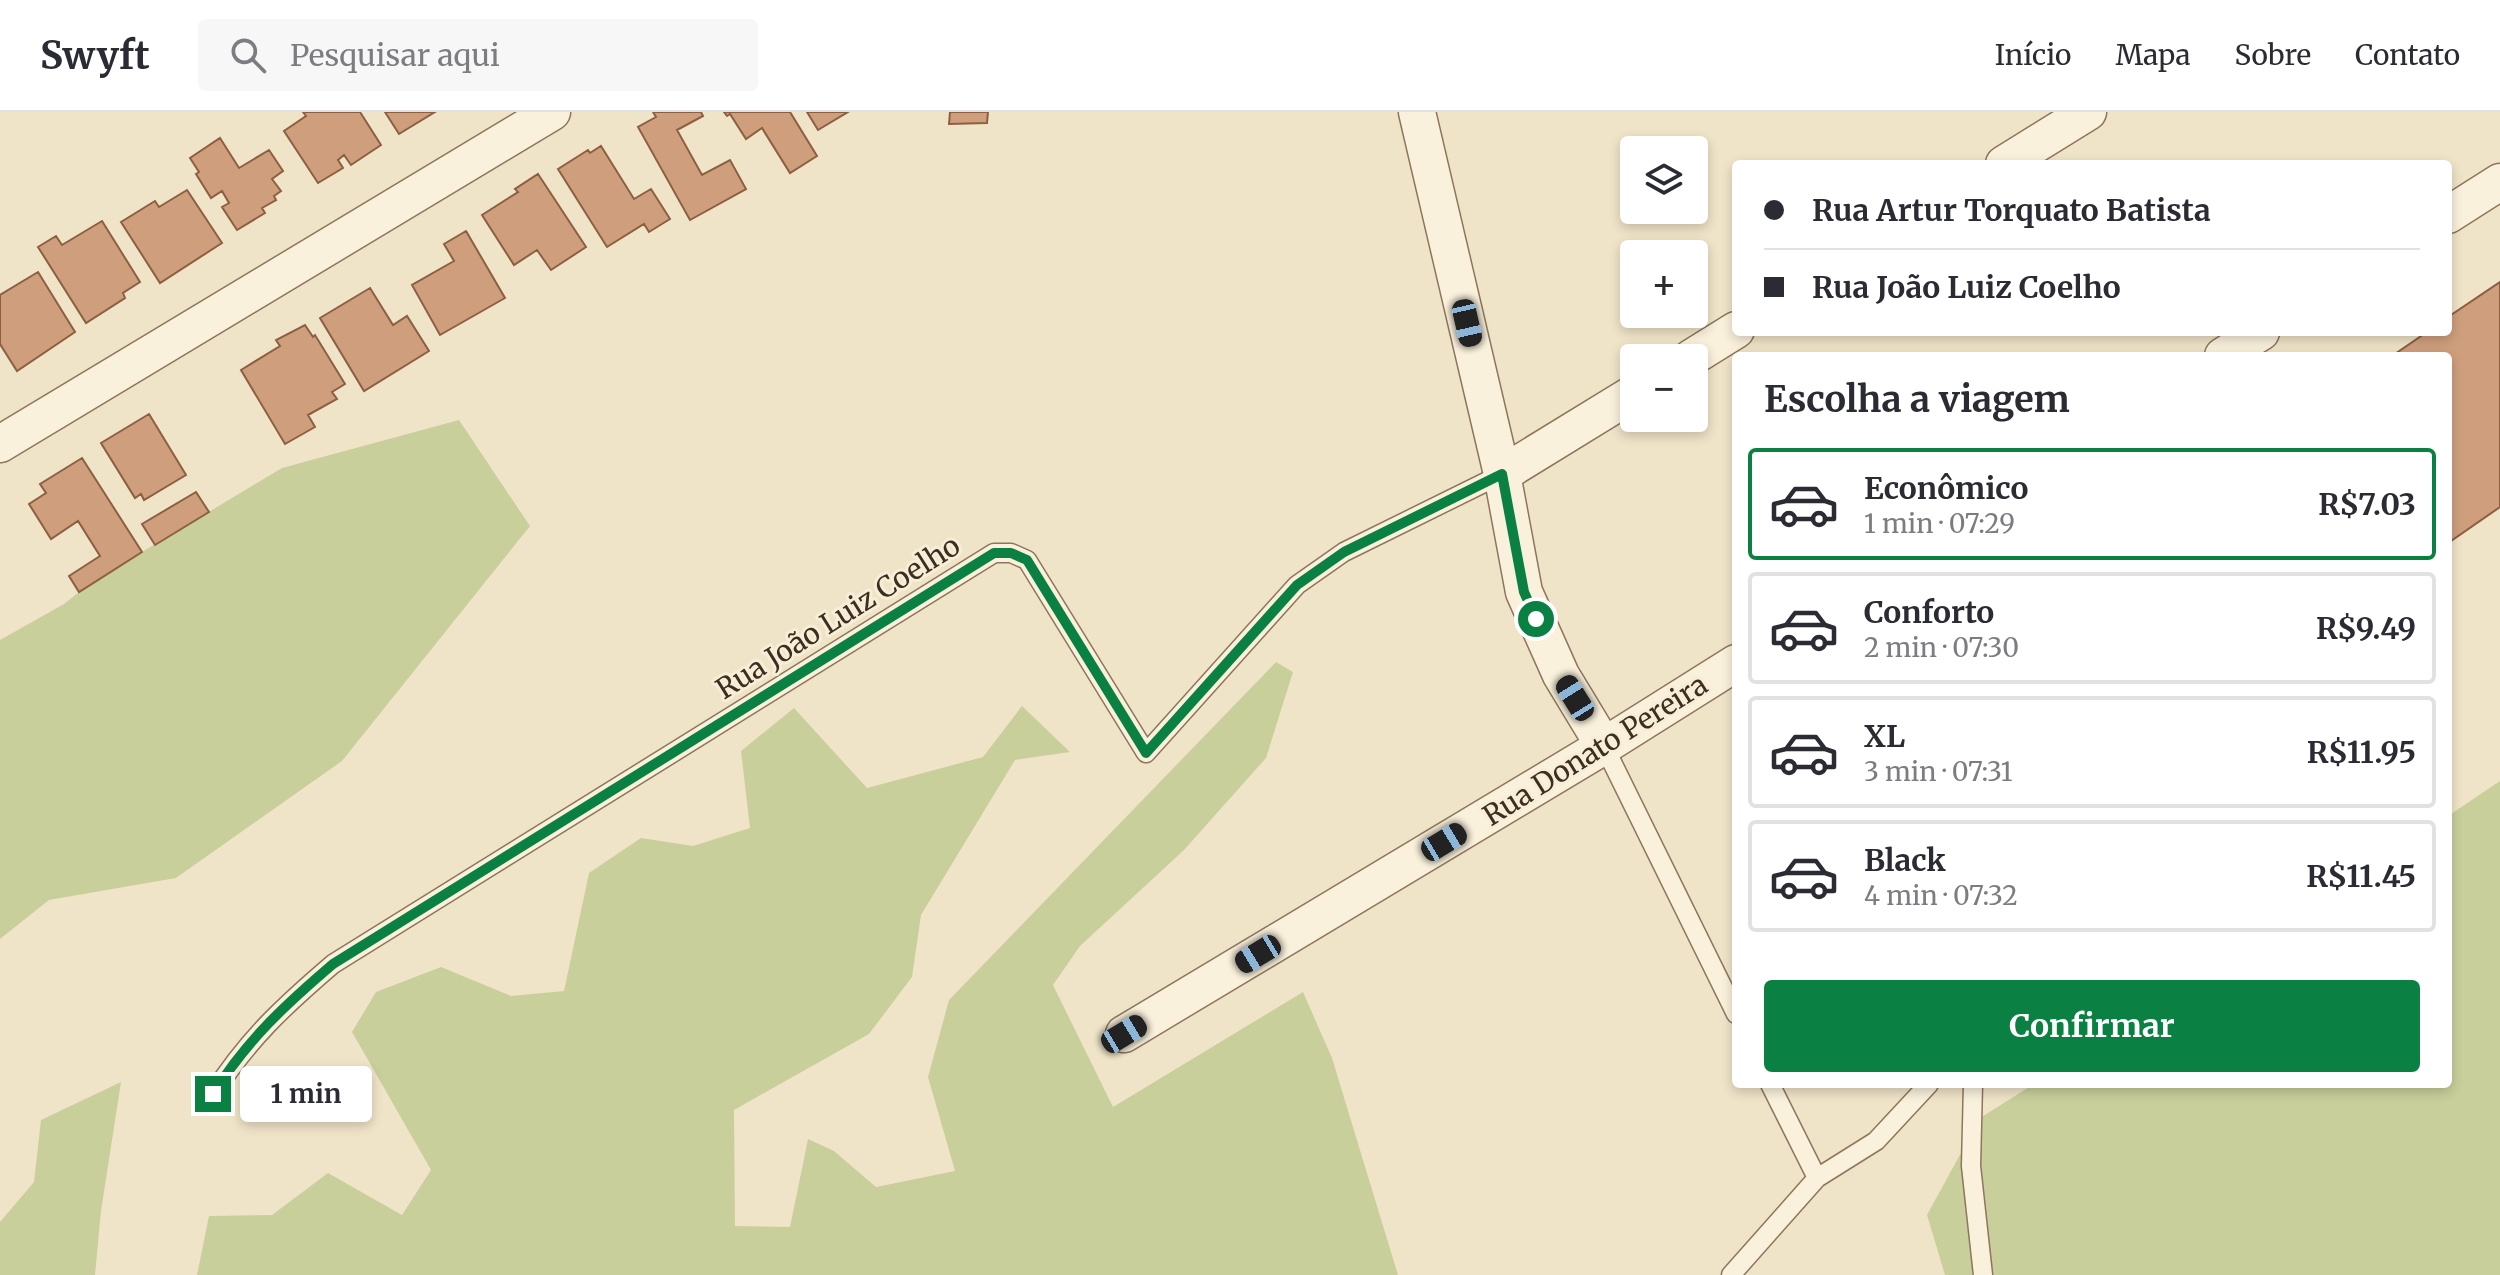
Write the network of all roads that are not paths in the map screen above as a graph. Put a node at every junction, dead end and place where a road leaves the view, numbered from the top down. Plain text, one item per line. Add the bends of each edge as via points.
1 (552, 112) edge
2 (1417, 112) edge
3 (2088, 112) edge
4 (2010, 160) edge
5 (2500, 182) edge
6 (2452, 212) edge
7 (1732, 332) edge
8 (2255, 336) edge
9 (1708, 347) edge
10 (2229, 352) edge
11 (1620, 402) edge
12 (0, 444) edge
13 (1502, 474) junction
14 (1732, 666) edge
15 (1604, 746) junction
16 (1732, 1006) edge
17 (1124, 1034) dead end
18 (1772, 1088) edge
19 (1925, 1088) edge
20 (1973, 1088) edge
21 (213, 1094) dead end
22 (1817, 1178) junction
23 (1731, 1275) edge
24 (1983, 1275) edge

1 - 12 street
2 - 13 street
3 - 4 street
5 - 6 street
7 - 9 street
8 - 10 street
11 - 13 street
13 - 15 street via 1524,592 1561,675
13 - 21 lane, Rua João Luiz Coelho via 1344,552 1297,585 1146,753 1027,560 994,553 333,964 273,1016 235,1058
14 - 15 street, Rua Donato Pereira
15 - 16 lane
15 - 17 street, Rua Donato Pereira
18 - 22 lane
19 - 22 lane via 1876,1141
20 - 24 lane via 1971,1166
22 - 23 lane

